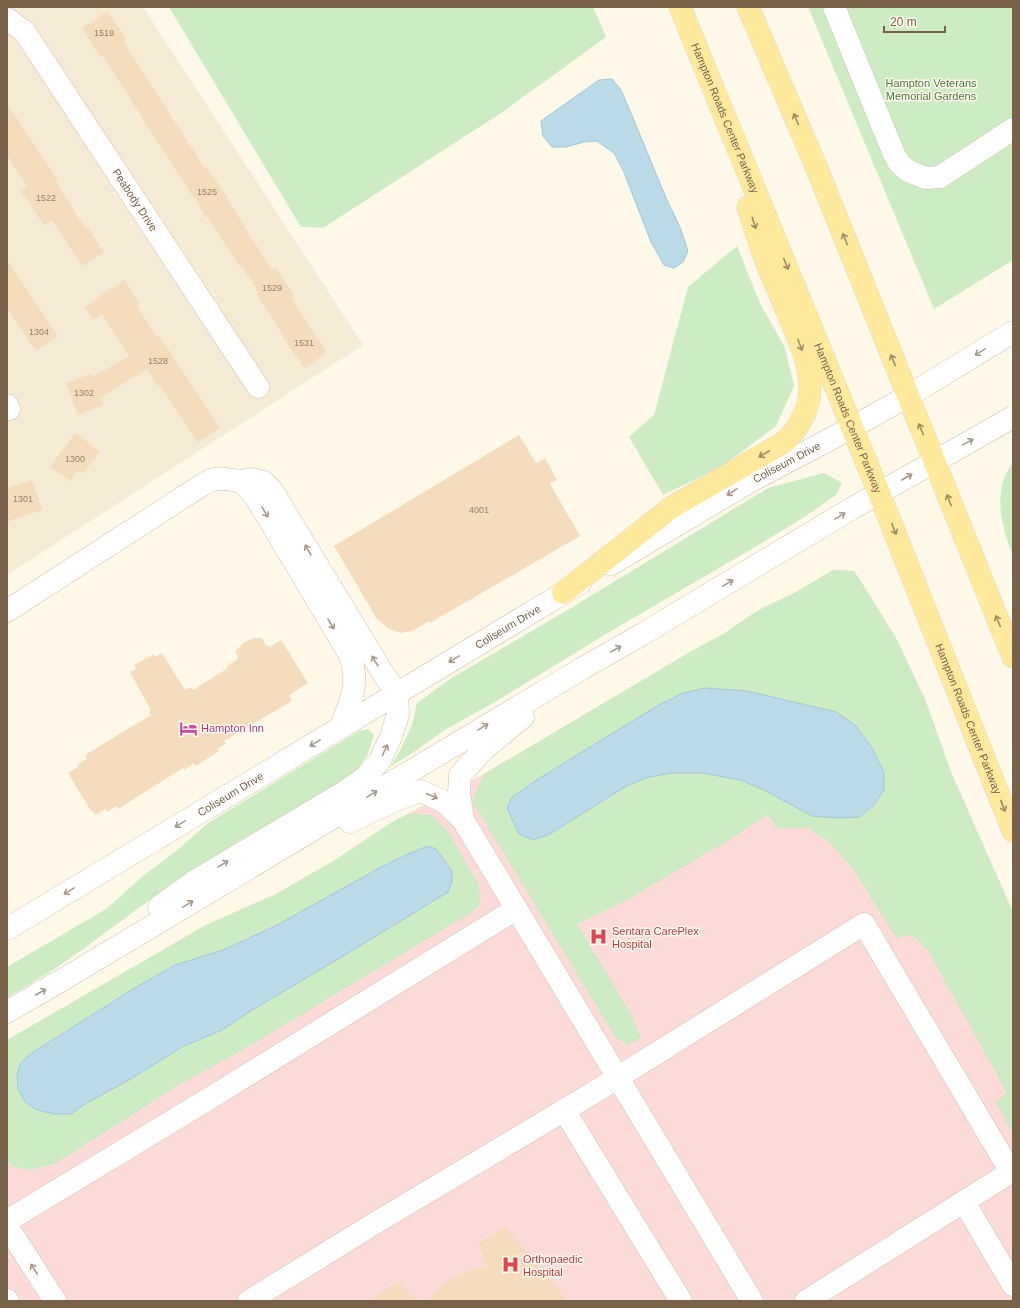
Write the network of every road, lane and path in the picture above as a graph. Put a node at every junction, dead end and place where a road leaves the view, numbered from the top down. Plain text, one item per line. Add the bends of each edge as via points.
1 (680, 7) edge
2 (748, 7) edge
3 (834, 7) edge
4 (7, 19) edge
5 (688, 27) junction
6 (1013, 129) edge
7 (1013, 332) edge
8 (258, 387) dead end
9 (908, 396) junction
10 (1013, 417) edge
11 (853, 427) junction
12 (934, 461) junction
13 (241, 481) junction
14 (879, 493) junction
15 (563, 593) junction
16 (7, 611) edge
17 (1013, 657) edge
18 (582, 668) junction
19 (397, 693) junction
20 (340, 728) junction
21 (463, 820) junction
22 (1013, 831) edge
23 (231, 878) junction
24 (516, 909) junction
25 (7, 929) edge
26 (68, 977) junction
27 (7, 1012) edge
28 (617, 1078) junction
29 (564, 1110) junction
30 (964, 1202) junction
31 (7, 1221) edge
32 (7, 1226) edge
33 (1013, 1284) edge
34 (816, 1298) edge
35 (56, 1301) edge
36 (249, 1301) edge
37 (681, 1301) edge
38 (752, 1301) edge

1 - 5 main road, Hampton Roads Center Parkway
9 -> 2 main road via 815,164
3 - 6 street via 894,154 908,171 926,178 940,177
4 - 8 street, Peabody Drive via 24,31
5 -> 11 main road, Hampton Roads Center Parkway
5 -> 15 main road via 766,260 807,362 810,384 808,403 798,427 783,443 672,507
7 -> 9 street, Coliseum Drive
9 - 11 street, Coliseum Drive
12 -> 9 main road
12 -> 10 street
11 - 14 main road, Hampton Roads Center Parkway
11 -> 15 street, Coliseum Drive via 748,482
14 -> 12 street
17 -> 12 main road
13 - 16 street via 214,479 202,485
19 -> 13 street via 273,492 264,482 253,479
13 -> 20 street via 255,496 350,655 355,668 353,693
18 -> 14 street
14 -> 22 main road, Hampton Roads Center Parkway
15 -> 19 street, Coliseum Drive
18 - 21 street via 484,748 460,775 459,793
23 -> 18 street
19 - 20 street, Coliseum Drive
26 -> 19 street via 195,881 366,777 380,760 390,739 398,715
20 -> 25 street, Coliseum Drive
23 -> 21 street via 398,799 421,791 444,802
21 - 24 street
26 -> 23 street
24 - 28 street
24 - 31 street
27 -> 26 street
28 - 29 street
28 - 30 street via 864,924 1011,1172
28 - 38 street
29 - 36 street
29 - 37 street
30 - 33 street
30 - 34 street
35 -> 32 street

